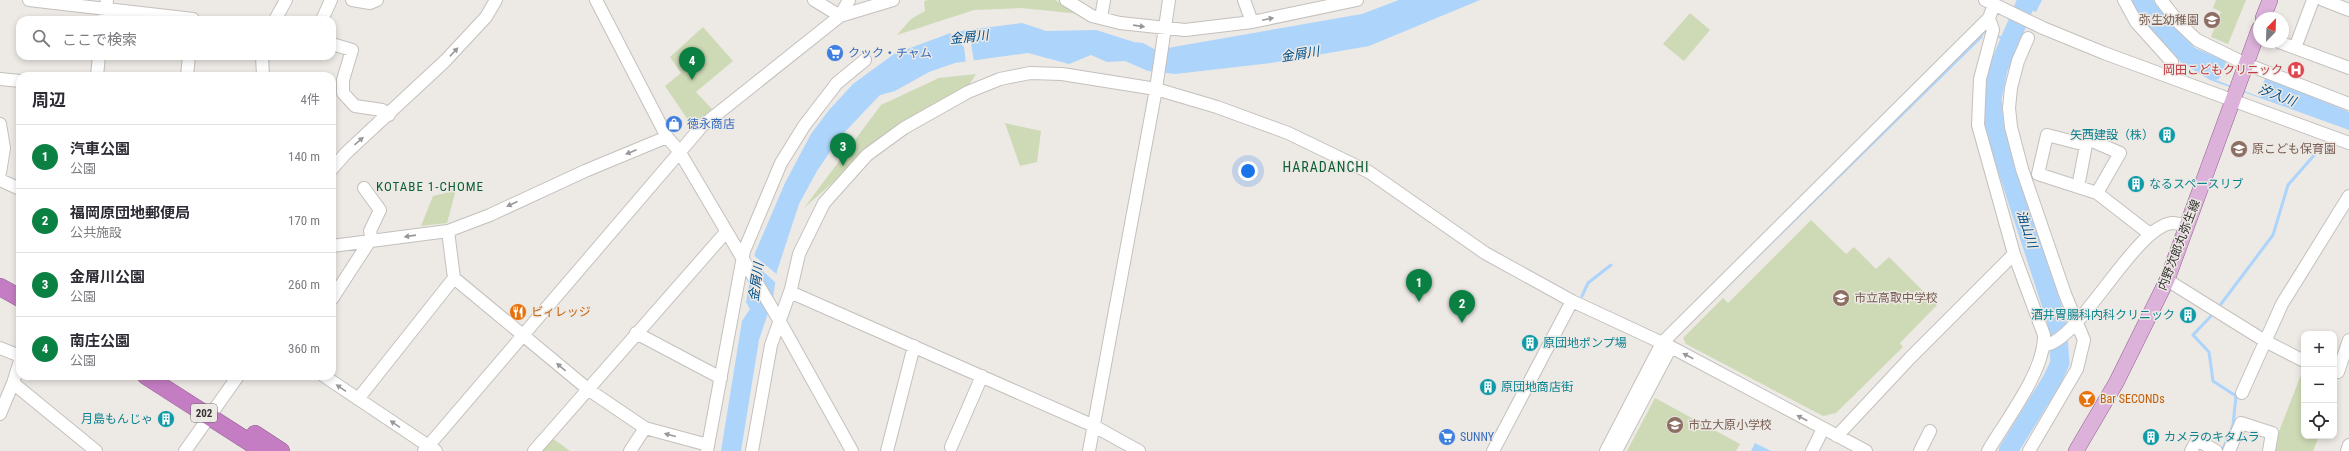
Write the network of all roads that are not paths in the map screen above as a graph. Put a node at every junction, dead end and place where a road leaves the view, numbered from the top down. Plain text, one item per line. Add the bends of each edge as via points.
1 (29, 0) edge
2 (286, 0) edge
3 (331, 0) edge
4 (352, 0) edge
5 (377, 0) edge
6 (496, 0) edge
7 (596, 0) edge
8 (814, 0) edge
9 (849, 0) edge
10 (893, 0) edge
11 (1066, 0) edge
12 (1104, 0) edge
13 (1169, 0) edge
14 (1244, 0) edge
15 (1357, 0) edge
16 (2124, 0) edge
17 (2161, 0) edge
18 (2270, 0) edge
19 (2313, 0) edge
20 (2323, 0) edge
21 (1990, 3) edge
22 (1316, 4) edge
23 (106, 10) edge
24 (2349, 10) edge
25 (2265, 12) edge
26 (160, 16) edge
27 (277, 16) edge
28 (324, 16) edge
29 (840, 16) junction
30 (1101, 18) junction
31 (1989, 18) junction
32 (1252, 22) junction
33 (1166, 30) junction
34 (2028, 38) dead end
35 (336, 45) edge
36 (2253, 45) edge
37 (2289, 46) edge
38 (2295, 48) junction
39 (98, 60) edge
40 (189, 60) edge
41 (262, 60) edge
42 (865, 60) dead end
43 (2246, 64) junction
44 (2348, 64) edge
45 (97, 72) edge
46 (187, 72) edge
47 (263, 72) edge
48 (2172, 77) junction
49 (0, 78) edge
50 (16, 80) edge
51 (1156, 89) junction
52 (2233, 100) junction
53 (2349, 104) edge
54 (389, 115) junction
55 (0, 124) edge
56 (667, 137) junction
57 (2349, 143) edge
58 (2086, 145) junction
59 (679, 151) junction
60 (336, 164) edge
61 (0, 173) edge
62 (0, 180) edge
63 (16, 187) edge
64 (2078, 187) junction
65 (364, 188) dead end
66 (2097, 193) junction
67 (2349, 196) edge
68 (2187, 225) junction
69 (448, 231) junction
70 (726, 232) junction
71 (2152, 233) junction
72 (370, 242) junction
73 (336, 246) edge
74 (2014, 254) junction
75 (742, 258) junction
76 (0, 275) edge
77 (454, 278) junction
78 (2167, 280) junction
79 (16, 283) edge
80 (0, 287) edge
81 (790, 292) junction
82 (336, 293) edge
83 (16, 296) edge
84 (1572, 301) junction
85 (779, 320) junction
86 (2074, 325) junction
87 (636, 333) junction
88 (523, 334) junction
89 (2349, 340) edge
90 (2265, 341) junction
91 (1667, 345) junction
92 (2047, 345) junction
93 (914, 346) junction
94 (0, 348) edge
95 (16, 354) edge
96 (2301, 359) edge
97 (2340, 372) edge
98 (16, 374) edge
99 (982, 376) junction
100 (721, 378) junction
101 (153, 380) edge
102 (170, 380) edge
103 (235, 380) edge
104 (330, 380) edge
105 (13, 383) junction
106 (589, 390) junction
107 (2242, 393) dead end
108 (358, 399) junction
109 (212, 412) junction
110 (0, 414) edge
111 (1094, 426) junction
112 (644, 428) junction
113 (1823, 429) junction
114 (1930, 431) dead end
115 (1837, 436) junction
116 (2349, 445) edge
117 (950, 447) dead end
118 (707, 448) edge
119 (429, 449) edge
120 (96, 451) edge
121 (185, 451) edge
122 (263, 451) edge
123 (281, 451) edge
124 (534, 451) edge
125 (630, 451) edge
126 (752, 451) edge
127 (852, 451) edge
128 (887, 451) edge
129 (1090, 451) edge
130 (1139, 451) edge
131 (1494, 451) edge
132 (1606, 451) edge
133 (1616, 451) edge
134 (1812, 451) edge
135 (1866, 451) edge
136 (1920, 451) edge
137 (1988, 451) edge
138 (2029, 451) edge
139 (2076, 451) edge
140 (2191, 451) edge
141 (2216, 451) edge
142 (2229, 451) edge
143 (2269, 451) edge
144 (2347, 451) edge

1 - 23 street
2 - 27 street
3 - 28 street
4 - 5 street via 370,4
54 -> 6 street via 456,50 486,17
7 - 56 street
8 - 29 street
9 - 29 street
10 - 29 street
11 - 30 street via 1092,16
12 - 30 street
13 - 33 street
14 - 32 street
15 - 22 street
16 - 48 street via 2136,22 2172,62
17 - 43 street via 2197,40
18 - 25 main road
19 - 38 street
20 - 24 street
21 - 31 street
21 - 48 street via 2034,24
32 -> 22 street
23 - 26 street
29 - 59 street via 702,126
30 -> 33 street
31 - 74 street via 1993,30 1980,78 1978,125
31 - 91 street
32 - 33 street
33 - 51 street
34 - 86 street via 2018,61 2011,88 2009,108 2012,128 2022,169
35 - 54 street via 352,50 343,80 343,93 355,106 382,110
36 - 43 main road, 内野次郎丸弥生線
37 - 38 street
38 - 44 street
39 - 45 street
40 - 46 street
41 - 47 street
42 - 75 street via 837,83 788,150
43 - 52 main road, 内野次郎丸弥生線
43 - 53 street
48 - 52 street
49 - 50 street
51 - 81 street via 1062,74 1030,73 1000,79 968,92 904,128 867,155 824,203 799,254
51 - 84 street via 1217,107 1288,133 1369,172 1485,253
51 - 111 street
52 - 57 street
52 - 68 main road, 内野次郎丸弥生線
60 -> 54 street
55 - 61 street via 4,148
56 - 59 street
56 -> 69 street
58 - 64 street
58 - 64 street via 2047,135 2038,174
58 - 66 street via 2090,140 2120,153
59 - 70 street
59 - 88 street
62 - 63 street
64 - 66 street
65 - 72 street via 380,210 370,231
66 - 71 street
67 - 90 street via 2282,304
68 - 71 street via 2171,223
68 - 78 main road, 内野次郎丸弥生線
69 -> 72 street
69 - 77 street
70 - 75 street
70 - 87 street
71 - 86 street
72 - 73 street
72 - 82 street
74 - 92 street
74 - 115 street via 1910,358
75 - 85 street
75 - 100 street
76 - 79 highway
77 - 88 street
77 - 108 street
78 - 90 street
78 - 139 main road, 内野次郎丸弥生線 via 2116,383
80 - 83 highway
81 - 85 street
81 - 93 street
84 - 91 street
84 - 131 street
85 - 126 street via 771,345
85 - 127 street
86 - 92 street
86 - 138 street via 2084,340 2078,369
87 - 100 street
87 - 106 street
106 -> 88 street
88 - 119 street
89 - 97 street
90 - 96 street
90 - 107 street
113 -> 91 street
91 - 132 street
91 - 133 street
92 - 137 street via 2029,383
93 - 99 street
93 - 128 street
94 - 95 street
98 - 105 street
99 - 111 street
99 - 117 street
100 - 118 street
101 - 109 highway, 202
102 - 109 highway, 202
103 - 109 street
108 -> 104 street
105 - 110 street
105 - 120 street
106 - 112 street
106 - 124 street
119 -> 108 street
109 - 121 street
109 - 122 highway, 202
109 - 123 highway, 202
111 - 129 street
111 - 130 street
118 -> 112 street
112 - 125 street
113 - 115 street
113 - 134 street
114 - 136 street
115 - 135 street
116 - 144 street
140 - 141 street via 2197,440
142 - 143 street via 2241,423 2272,433

